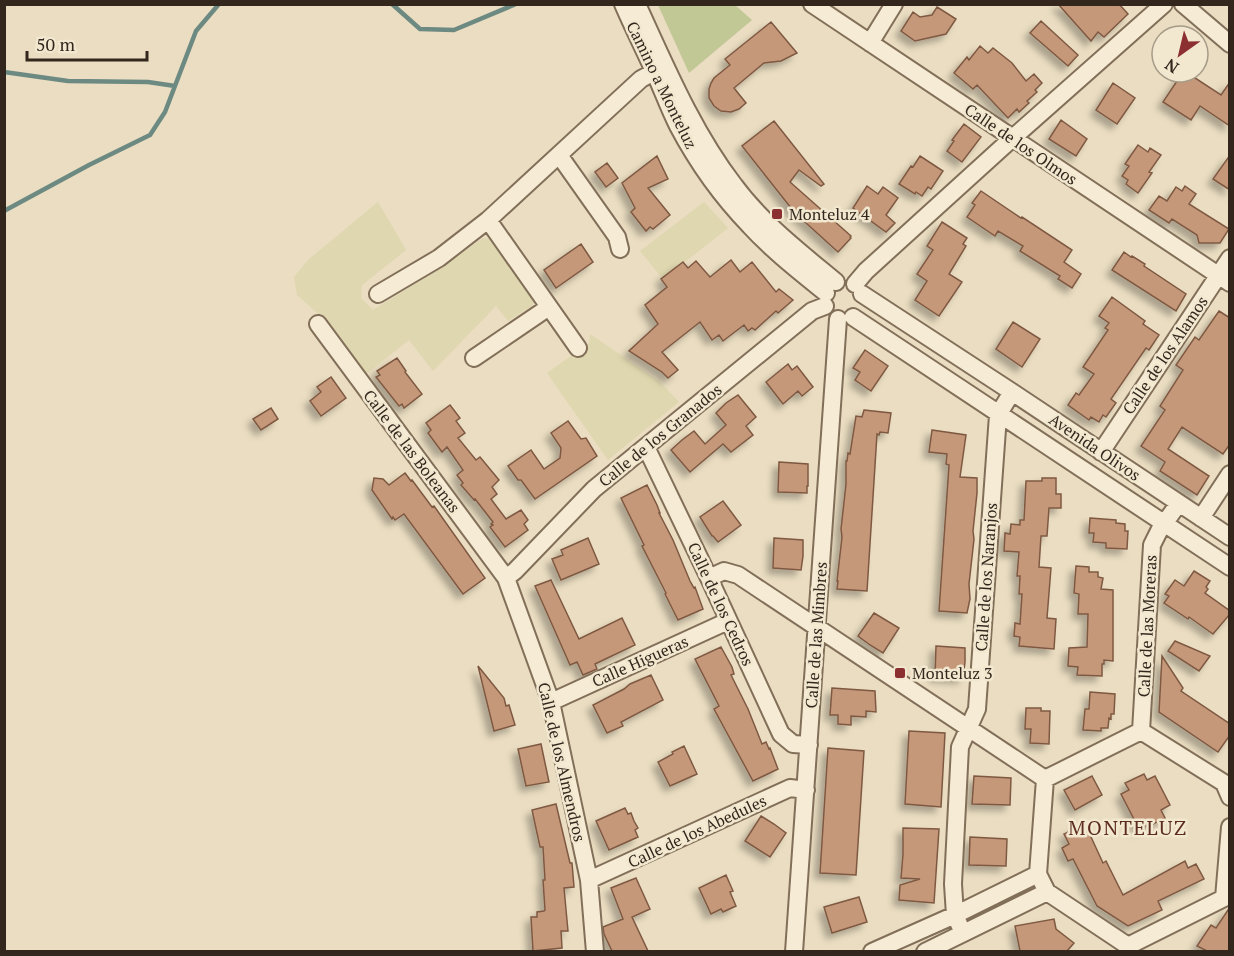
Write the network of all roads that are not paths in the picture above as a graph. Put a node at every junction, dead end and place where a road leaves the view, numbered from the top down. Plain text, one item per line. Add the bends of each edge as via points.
1 (623, 4) edge
2 (637, 4) edge
3 (812, 4) edge
4 (894, 4) edge
5 (1164, 4) edge
6 (1183, 4) edge
7 (870, 43) junction
8 (1230, 44) edge
9 (660, 70) junction
10 (1013, 139) junction
11 (559, 155) junction
12 (488, 220) junction
13 (620, 249) dead end
14 (1230, 258) edge
15 (1224, 279) edge
16 (859, 289) junction
17 (378, 294) dead end
18 (829, 294) junction
19 (549, 307) junction
20 (846, 318) junction
21 (318, 324) dead end
22 (578, 348) dead end
23 (474, 358) dead end
24 (1012, 392) junction
25 (998, 415) junction
26 (646, 447) junction
27 (1101, 452) junction
28 (1230, 474) edge
29 (1179, 503) junction
30 (1201, 518) junction
31 (1164, 524) junction
32 (1230, 537) edge
33 (1230, 567) edge
34 (507, 578) junction
35 (709, 578) junction
36 (728, 621) junction
37 (817, 628) junction
38 (551, 702) junction
39 (969, 728) junction
40 (1141, 731) junction
41 (809, 745) junction
42 (1045, 779) junction
43 (1228, 787) edge
44 (806, 790) junction
45 (1230, 827) edge
46 (1038, 874) junction
47 (590, 880) junction
48 (1047, 892) junction
49 (1227, 899) edge
50 (955, 915) junction
51 (963, 933) junction
52 (1128, 949) edge
53 (595, 951) edge
54 (794, 951) edge
55 (872, 951) edge
56 (924, 951) edge

1 - 9 street, Camino a Monteluz
2 - 9 street, Camino a Monteluz
3 - 7 street, Calle de los Olmos
4 - 7 street
5 - 10 street
6 - 8 street
7 - 10 street, Calle de los Olmos
9 - 11 street via 641,80
9 - 18 street, Camino a Monteluz via 734,185 794,247
10 - 15 street, Calle de los Olmos
10 - 16 street via 866,271
11 - 12 street
11 - 13 street via 617,237
12 - 17 street via 439,258
12 - 19 street
14 - 15 street, Calle de los Alamos
15 - 27 street, Calle de los Alamos
16 - 18 street via 846,281
16 - 20 street via 861,309
16 - 24 street, Avenida Olivos
18 - 20 street via 833,316
18 - 26 street, Calle de los Granados
19 - 22 street
19 - 23 street
20 - 25 street, Avenida Olivos
20 - 37 street, Calle de las Mimbres
21 - 34 street, Calle de las Boleanas
24 - 25 street
24 - 27 street, Avenida Olivos
25 - 31 street, Avenida Olivos
25 - 39 street, Calle de los Naranjos via 977,709
26 - 34 street, Calle de los Granados via 594,489
26 - 35 street, Calle de los Cedros
27 - 29 street, Avenida Olivos
28 - 30 street
29 - 30 street, Avenida Olivos
29 - 31 street
30 - 32 street, Avenida Olivos
31 - 33 street, Avenida Olivos
31 - 40 street, Calle de las Moreras via 1152,545
34 - 38 street, Calle de los Almendros
35 - 36 street, Calle de los Cedros
35 - 37 street via 724,571 738,574
36 - 38 street, Calle Higueras
36 - 41 street, Calle de los Cedros via 781,734 793,744
37 - 39 street
37 - 41 street, Calle de las Mimbres
38 - 47 street, Calle de los Almendros
39 - 42 street
39 - 50 street, Calle de los Naranjos via 960,747 952,884
40 - 42 street
40 - 43 street
41 - 44 street, Calle de las Mimbres
42 - 46 street
44 - 47 street, Calle de los Abedules via 790,788
44 - 54 street, Calle de las Mimbres
45 - 49 street
46 - 48 street
46 - 50 street
47 - 53 street, Calle de los Almendros
48 - 51 street
48 - 52 street
49 - 52 street
50 - 51 street, Calle de los Naranjos
50 - 55 street
51 - 56 street

